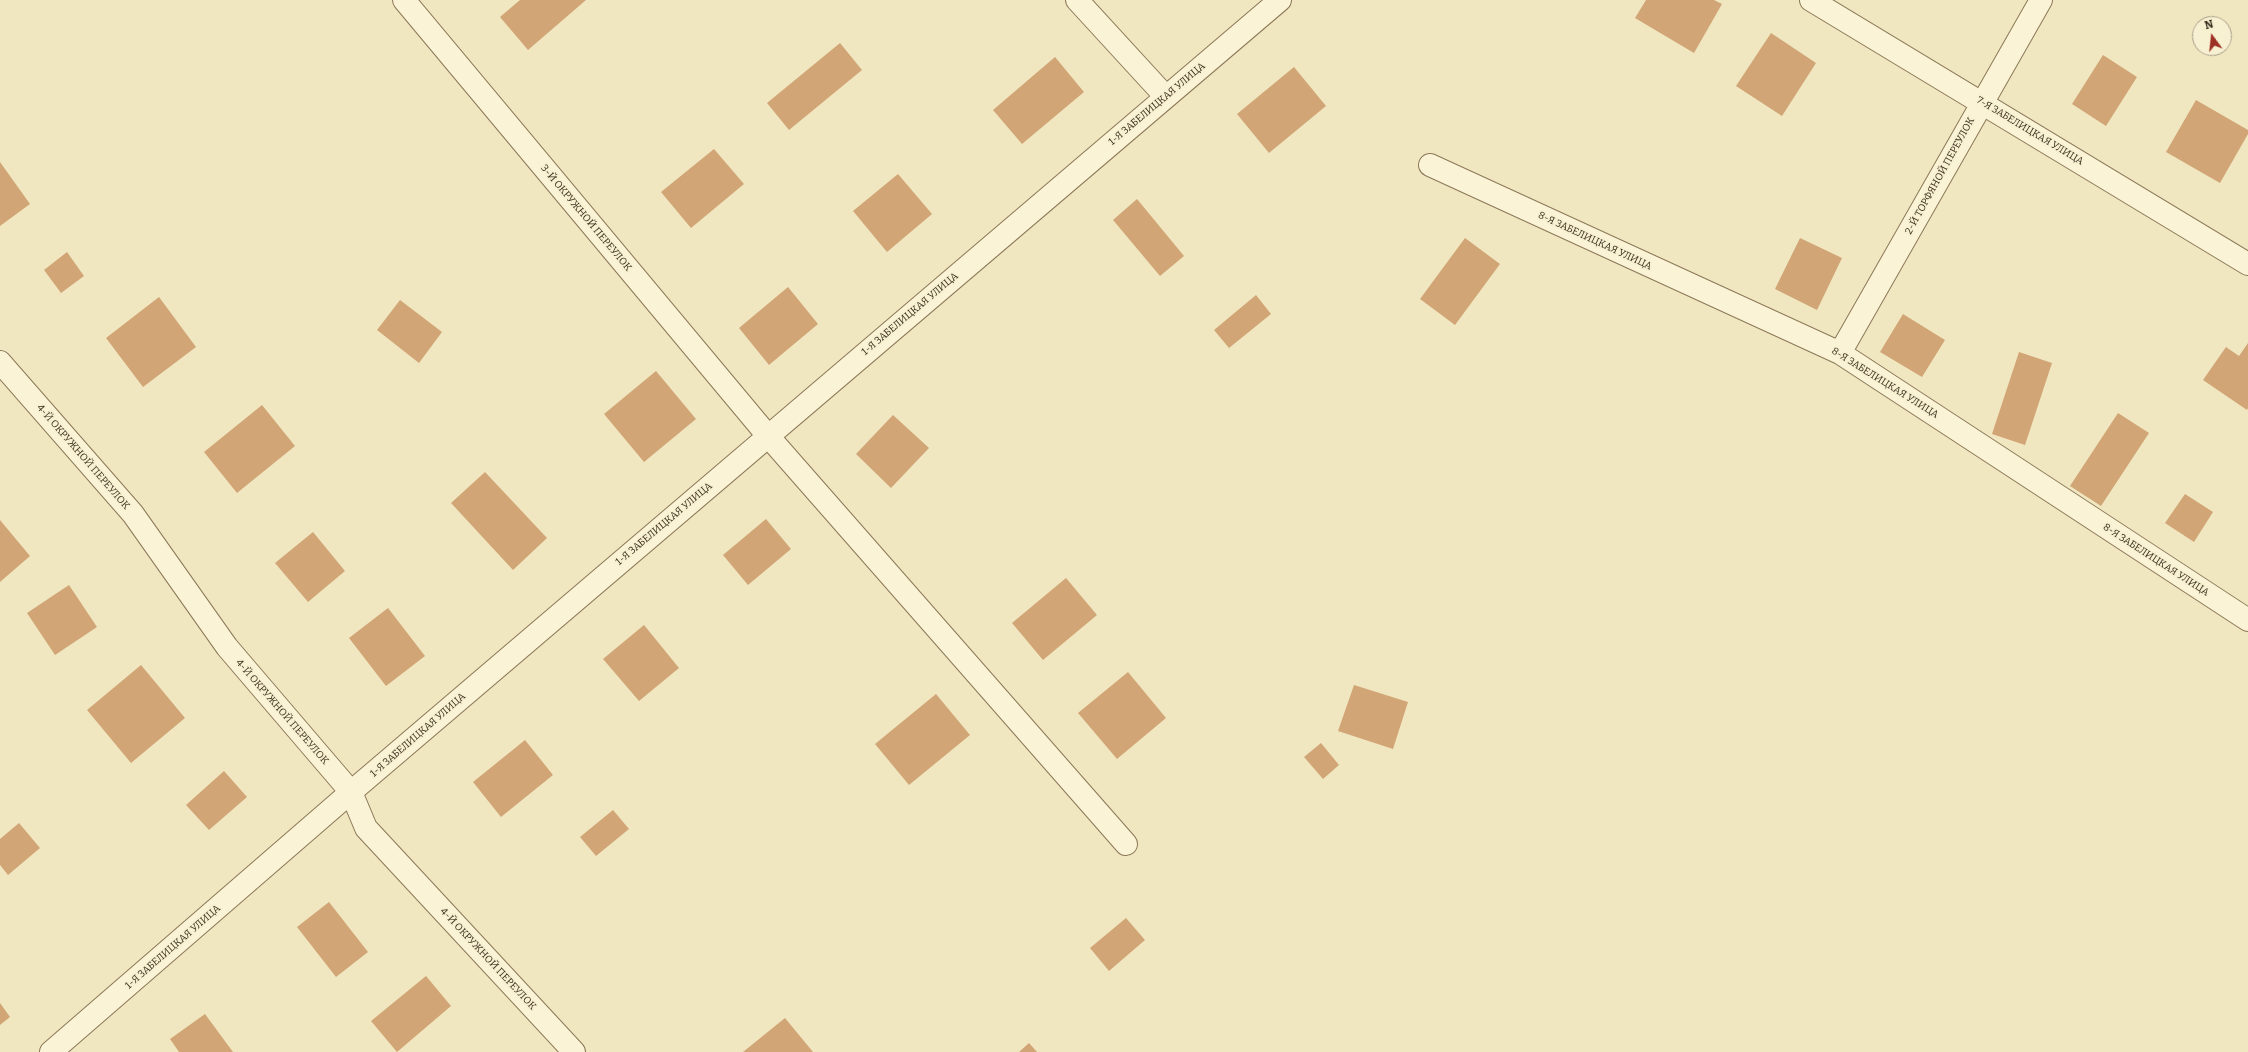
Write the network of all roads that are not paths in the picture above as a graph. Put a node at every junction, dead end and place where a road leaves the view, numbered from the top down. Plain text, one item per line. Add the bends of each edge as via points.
1 (404, 0) edge
2 (1076, 0) edge
3 (1280, 0) edge
4 (1811, 0) edge
5 (2041, 0) edge
6 (1166, 97) junction
7 (1982, 102) junction
8 (1430, 165) dead end
9 (2248, 264) edge
10 (1840, 353) junction
11 (0, 362) edge
12 (768, 436) junction
13 (2248, 620) edge
14 (351, 792) junction
15 (1126, 844) dead end
16 (51, 1052) edge
17 (574, 1052) edge

1 - 12 street, 3-Й ОКРУЖНОЙ ПЕРЕУЛОК
2 - 6 street
3 - 6 street, 1-Я ЗАБЕЛИЦКАЯ УЛИЦА
4 - 7 street, 7-Я ЗАБЕЛИЦКАЯ УЛИЦА
5 - 7 street, 2-Й ТОРФЯНОЙ ПЕРЕУЛОК
6 - 12 street, 1-Я ЗАБЕЛИЦКАЯ УЛИЦА
7 - 9 street, 7-Я ЗАБЕЛИЦКАЯ УЛИЦА
7 - 10 street, 2-Й ТОРФЯНОЙ ПЕРЕУЛОК
8 - 10 street, 8-Я ЗАБЕЛИЦКАЯ УЛИЦА
10 - 13 street, 8-Я ЗАБЕЛИЦКАЯ УЛИЦА
11 - 14 street, 4-Й ОКРУЖНОЙ ПЕРЕУЛОК via 133,514 227,647
12 - 14 street, 1-Я ЗАБЕЛИЦКАЯ УЛИЦА
12 - 15 street, 3-Й ОКРУЖНОЙ ПЕРЕУЛОК
14 - 16 street, 1-Я ЗАБЕЛИЦКАЯ УЛИЦА
14 - 17 street, 4-Й ОКРУЖНОЙ ПЕРЕУЛОК via 366,828

